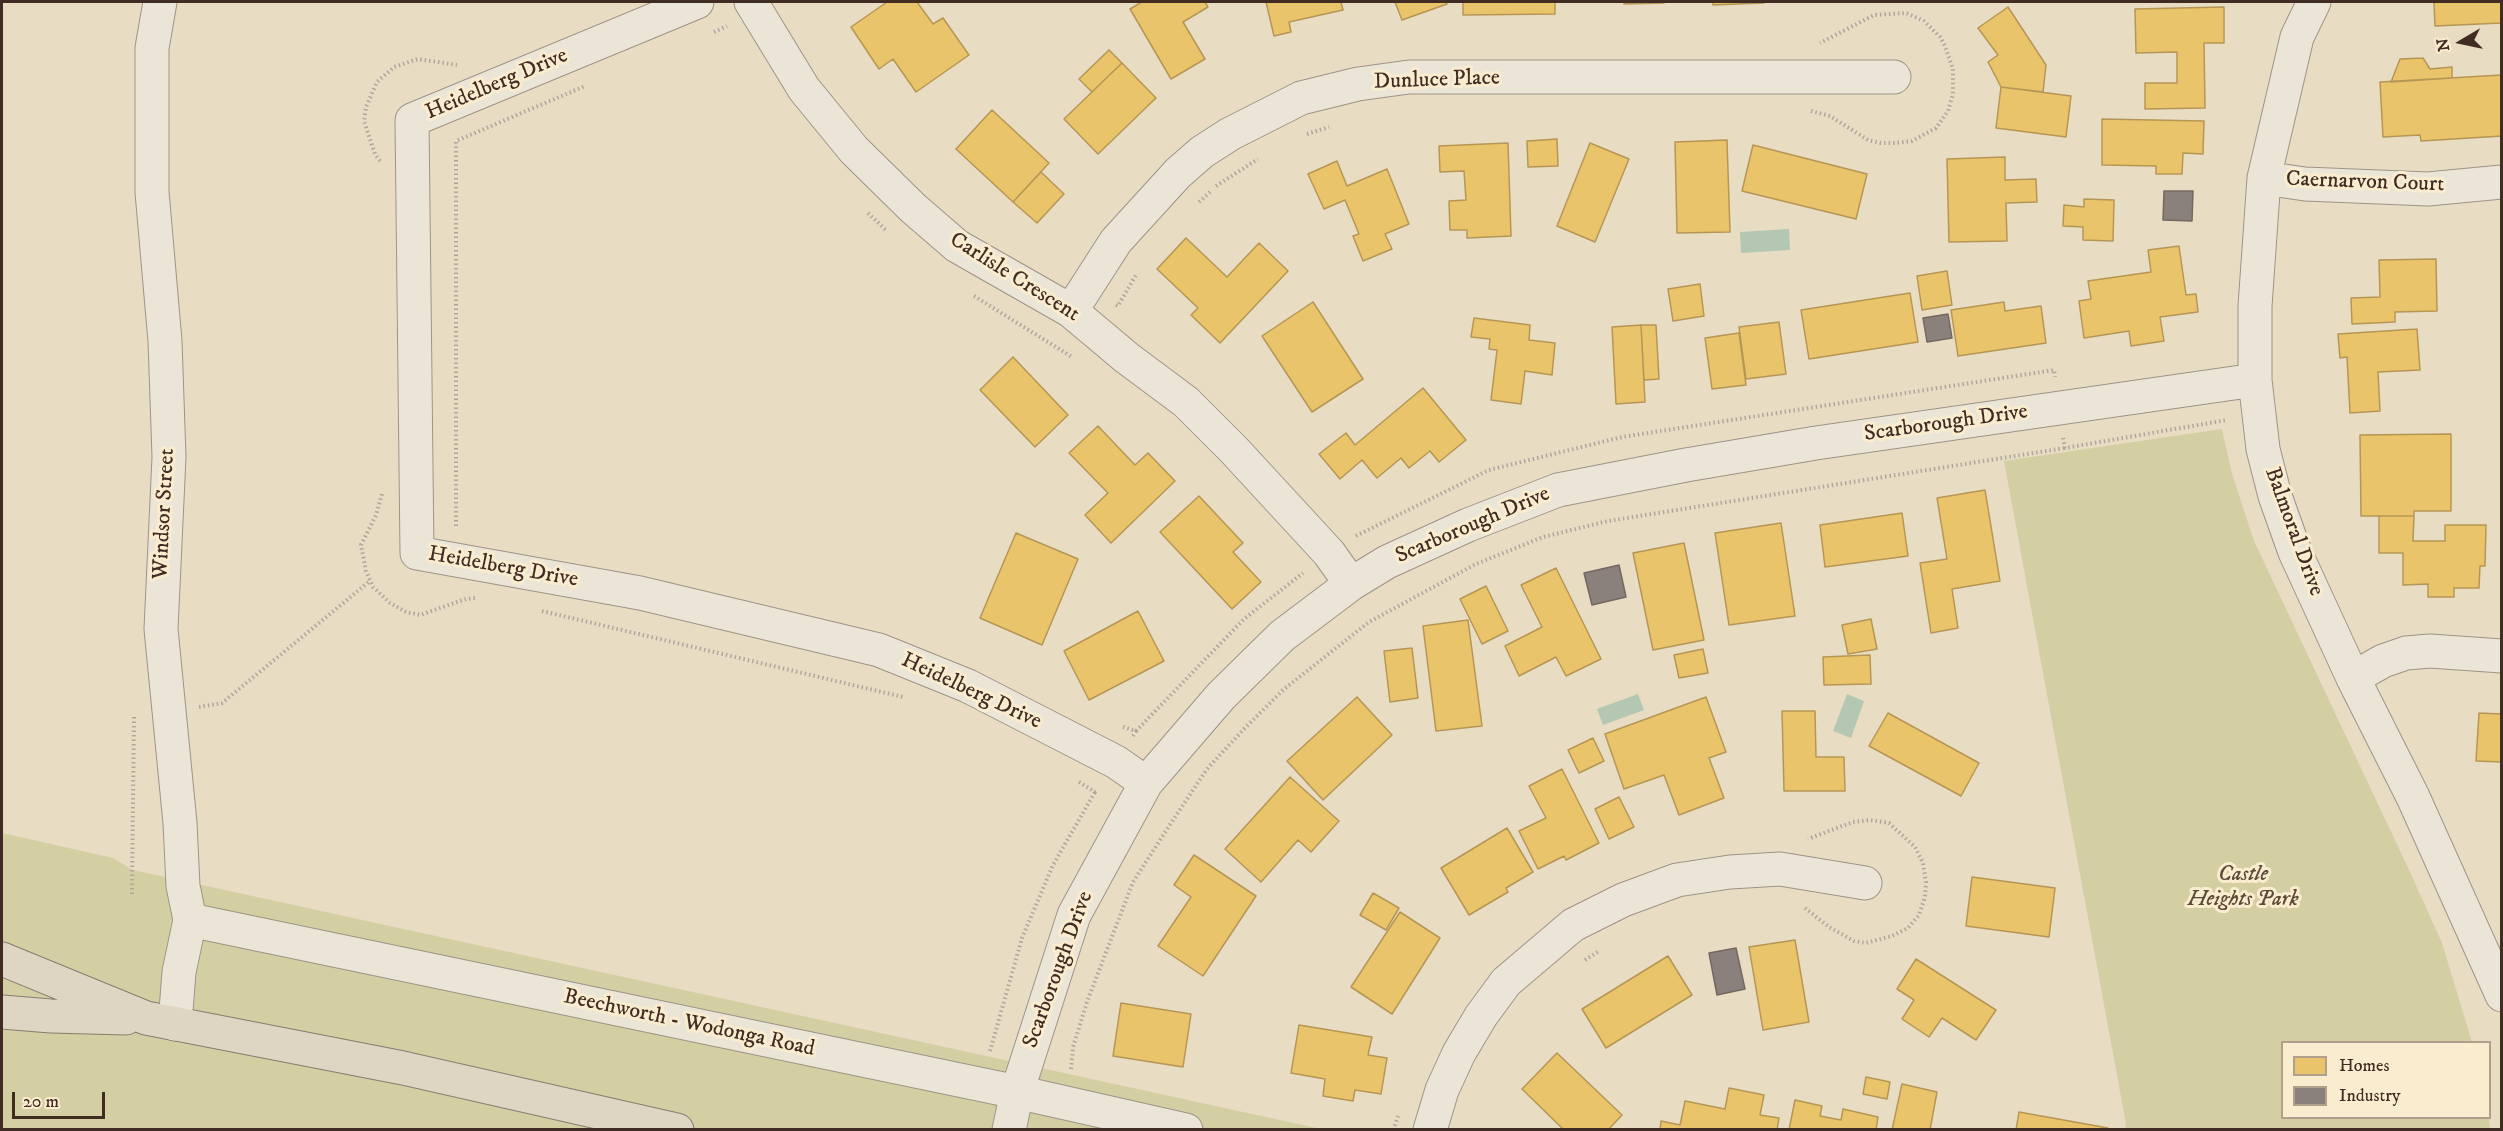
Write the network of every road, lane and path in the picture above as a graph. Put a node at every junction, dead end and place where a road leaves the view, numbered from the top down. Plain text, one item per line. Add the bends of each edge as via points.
1 (160, 2) edge
2 (697, 2) edge
3 (752, 2) edge
4 (2314, 2) edge
5 (727, 26) dead end
6 (705, 35) dead end
7 (1812, 46) dead end
8 (464, 66) dead end
9 (1894, 77) dead end
10 (586, 86) dead end
11 (1806, 110) dead end
12 (1340, 124) dead end
13 (1300, 136) dead end
14 (1260, 157) dead end
15 (384, 167) dead end
16 (2264, 178) junction
17 (2502, 182) edge
18 (1195, 206) dead end
19 (1140, 268) dead end
20 (1078, 300) junction
21 (2255, 380) junction
22 (2065, 448) dead end
23 (384, 484) dead end
24 (417, 520) junction
25 (456, 526) junction
26 (464, 527) dead end
27 (370, 580) junction
28 (1351, 584) junction
29 (481, 598) dead end
30 (533, 609) dead end
31 (2502, 656) edge
32 (2353, 678) junction
33 (905, 698) dead end
34 (169, 712) junction
35 (1117, 725) dead end
36 (1116, 762) junction
37 (1075, 780) dead end
38 (1146, 783) junction
39 (1095, 792) junction
40 (1803, 838) dead end
41 (1865, 883) dead end
42 (1799, 904) dead end
43 (190, 920) junction
44 (1606, 946) dead end
45 (2, 959) edge
46 (1580, 964) dead end
47 (2502, 995) edge
48 (2, 1012) edge
49 (160, 1021) junction
50 (990, 1052) dead end
51 (1071, 1069) dead end
52 (1017, 1092) junction
53 (1400, 1107) dead end
54 (677, 1130) edge
55 (1009, 1130) edge
56 (1186, 1130) edge
57 (1394, 1130) edge
58 (1430, 1130) edge

1 - 34 street, Windsor Street via 152,48 152,192 165,341 169,457 160,629
2 - 24 street, Heidelberg Drive via 412,120
3 - 20 street, Carlisle Crescent via 804,89 854,150 913,208 957,246
4 - 16 street, Balmoral Drive via 2297,38
5 - 6 path
7 - 11 path via 1874,15 1906,13 1924,21 1940,37 1950,56 1954,84 1948,111 1936,128 1912,141 1868,140 1830,116
8 - 15 path via 418,59 394,67 377,82 364,121 375,154
9 - 20 street, Dunluce Place via 1409,77 1301,98 1230,134 1178,172 1116,242
10 - 25 path via 456,141
12 - 13 path
14 - 18 path via 1216,186
16 - 17 street, Caernarvon Court via 2305,184 2428,189
16 - 21 street, Balmoral Drive via 2255,306
19 - 20 path via 1118,306
20 - 28 street, Carlisle Crescent via 1127,358 1186,402 1234,450 1329,553
21 - 28 street, Scarborough Drive via 1816,443 1558,490 1407,552
21 - 32 street, Balmoral Drive via 2263,449 2275,496 2295,552
22 - 51 path via 1608,521 1543,537 1476,564 1369,622 1283,690 1243,730 1207,769 1173,820 1133,882 1087,1002 1073,1047
23 - 27 path via 381,501 361,545
24 - 25 path
24 - 36 street, Heidelberg Drive via 417,553 640,593 879,650 968,686
25 - 26 path
27 - 29 path via 390,603 420,615
27 - 34 path via 222,703
28 - 38 street, Scarborough Drive via 1282,636 1221,696
30 - 33 path
31 - 32 street via 2406,653 2383,660
32 - 47 street, Balmoral Drive via 2413,797
34 - 43 street, Windsor Street via 183,886
35 - 36 path via 1136,731
36 - 38 street, Heidelberg Drive
36 - 39 path
37 - 39 path
38 - 52 street, Scarborough Drive via 1074,915
39 - 50 path via 1053,865 1022,938
40 - 42 path via 1852,822 1889,823 1915,847 1926,882 1919,915 1908,928 1866,943 1829,927
41 - 58 street via 1780,869 1730,872 1677,880 1623,900 1574,925 1506,982 1481,1016 1442,1090
43 - 49 street, Windsor Street via 179,972
43 - 52 street, Beechworth - Wodonga Road
44 - 46 path
45 - 49 main road
48 - 49 main road
49 - 54 main road via 403,1068
52 - 55 street, Scarborough Drive
52 - 56 street, Beechworth - Wodonga Road
53 - 57 path

